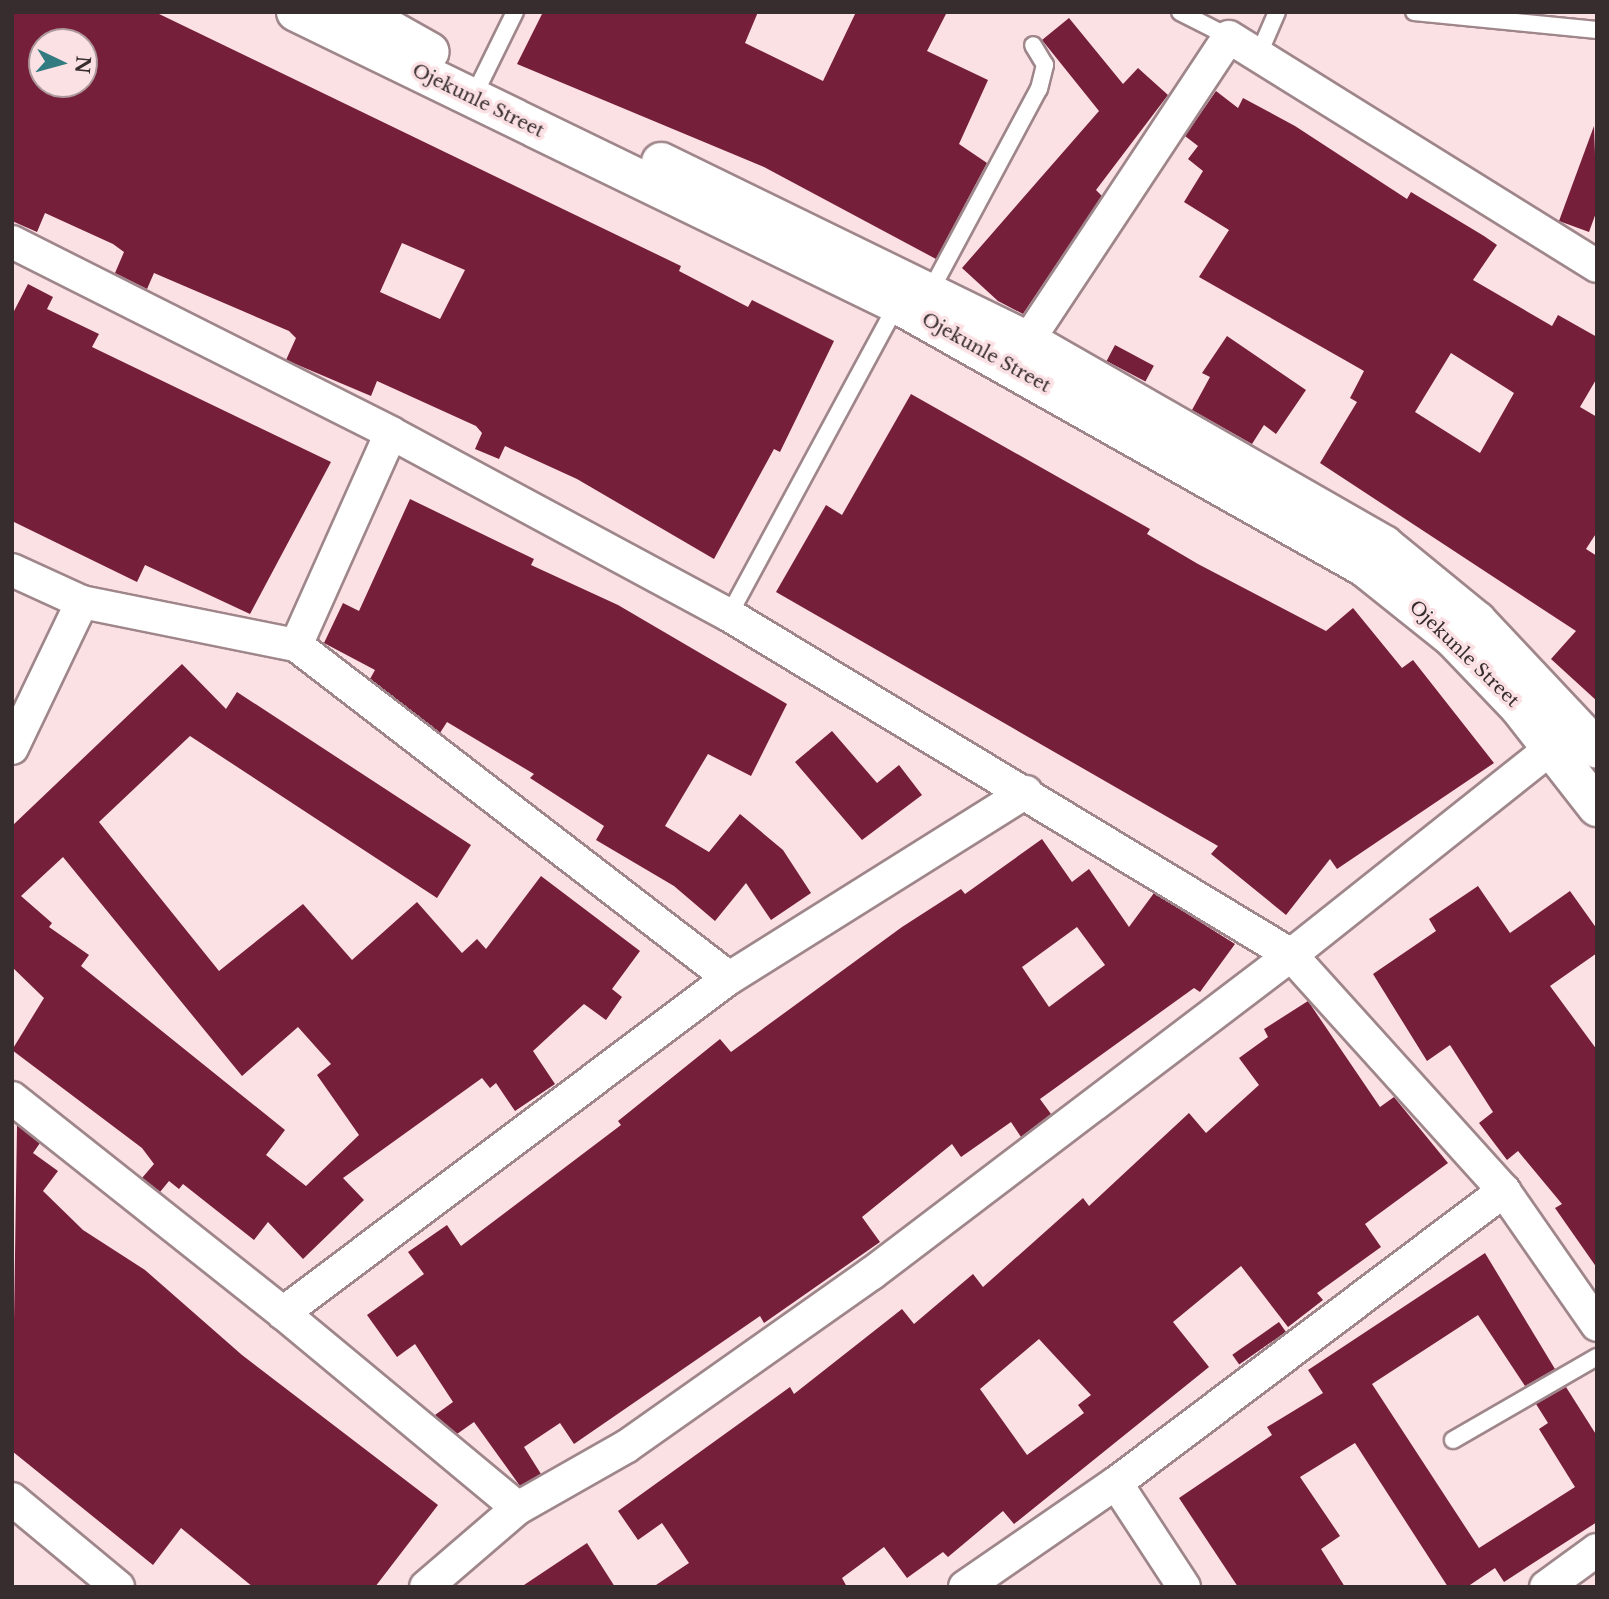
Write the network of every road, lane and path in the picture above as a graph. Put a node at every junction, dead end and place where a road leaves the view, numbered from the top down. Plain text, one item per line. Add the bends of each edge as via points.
1 (296, 12) edge
2 (359, 12) edge
3 (515, 12) edge
4 (1180, 12) edge
5 (1277, 12) edge
6 (1414, 12) edge
7 (1597, 30) edge
8 (1230, 37) junction
9 (1032, 45) dead end
10 (1258, 56) junction
11 (481, 81) junction
12 (12, 242) edge
13 (1597, 266) edge
14 (914, 297) junction
15 (1020, 354) junction
16 (391, 433) junction
17 (12, 570) edge
18 (82, 602) junction
19 (729, 615) junction
20 (296, 645) junction
21 (1576, 740) edge
22 (12, 748) edge
23 (1592, 791) edge
24 (1026, 792) junction
25 (1291, 955) junction
26 (729, 978) junction
27 (12, 1098) edge
28 (1504, 1191) junction
29 (283, 1313) junction
30 (1597, 1325) edge
31 (1597, 1357) edge
32 (1454, 1440) dead end
33 (1116, 1483) junction
34 (12, 1499) edge
35 (518, 1508) junction
36 (1597, 1550) edge
37 (118, 1587) edge
38 (426, 1587) edge
39 (965, 1587) edge
40 (1184, 1587) edge
41 (1546, 1587) edge

1 - 14 street, Ojekunle Street
2 - 11 street, Ojekunle Street
3 - 11 lane
4 - 8 lane
5 - 10 lane
6 - 7 lane
8 - 10 street
8 - 15 street
9 - 14 lane via 1045,65 1039,89
10 - 13 street
11 - 14 street, Ojekunle Street
12 - 16 street
14 - 15 street, Ojekunle Street
14 - 19 lane
15 - 21 street, Ojekunle Street via 1364,567
16 - 19 street
16 - 20 street
17 - 18 street
18 - 20 street
18 - 22 street
19 - 24 street
20 - 26 street
21 - 23 street, Ojekunle Street
21 - 25 street
24 - 25 street
24 - 26 street
25 - 28 street
25 - 35 street via 871,1274 627,1446
26 - 29 street
27 - 29 street
28 - 30 street
28 - 33 street
29 - 35 street
31 - 32 lane
33 - 39 street
33 - 40 street
34 - 37 street
35 - 38 street
36 - 41 street

